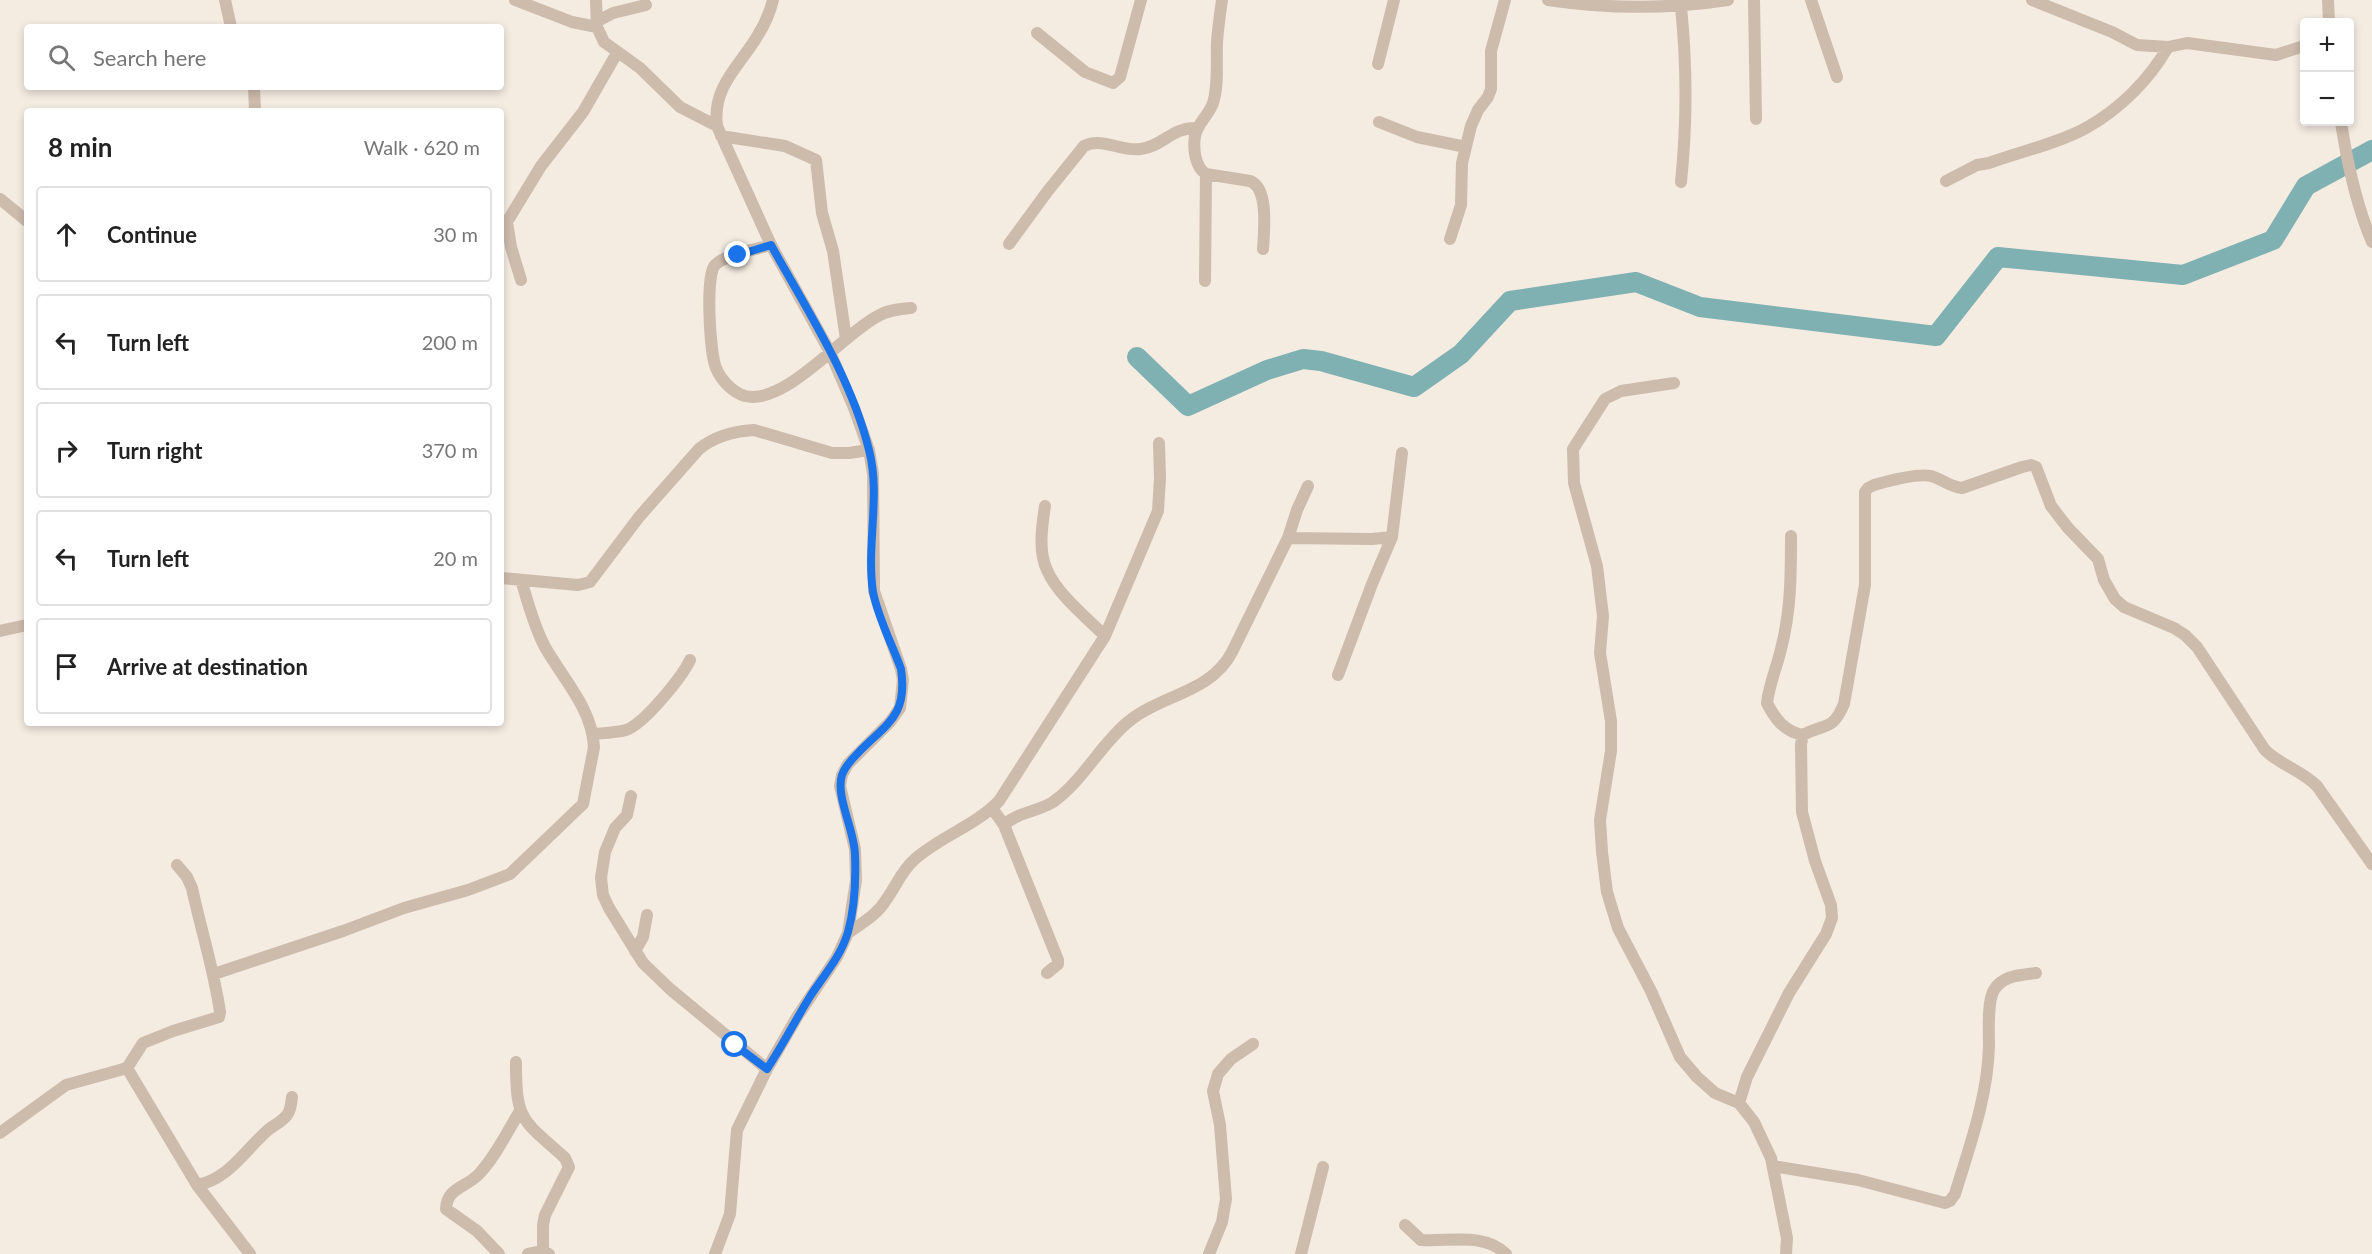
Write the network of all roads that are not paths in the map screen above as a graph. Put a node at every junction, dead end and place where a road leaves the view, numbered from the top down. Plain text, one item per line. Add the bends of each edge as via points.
1 (225, 0) edge
2 (515, 0) edge
3 (596, 0) edge
4 (774, 0) edge
5 (1141, 0) edge
6 (1222, 0) edge
7 (1394, 0) edge
8 (1505, 0) edge
9 (1548, 0) edge
10 (1728, 0) edge
11 (1754, 0) edge
12 (1811, 0) edge
13 (2032, 0) edge
14 (2328, 0) edge
15 (646, 5) dead end
16 (1682, 7) junction
17 (2329, 18) edge
18 (230, 24) edge
19 (596, 25) junction
20 (1037, 33) dead end
21 (2168, 47) junction
22 (2300, 47) edge
23 (617, 53) junction
24 (1378, 64) dead end
25 (1837, 77) dead end
26 (254, 90) edge
27 (255, 108) edge
28 (1756, 118) dead end
29 (1379, 122) dead end
30 (2341, 126) edge
31 (1198, 128) junction
32 (719, 131) junction
33 (1466, 147) junction
34 (1206, 174) junction
35 (1946, 181) dead end
36 (1681, 183) dead end
37 (0, 199) edge
38 (24, 219) edge
39 (1450, 239) dead end
40 (2372, 242) edge
41 (1009, 244) dead end
42 (771, 245) junction
43 (1263, 249) dead end
44 (521, 280) dead end
45 (1205, 281) dead end
46 (911, 308) dead end
47 (846, 339) junction
48 (830, 352) junction
49 (1674, 383) dead end
50 (1159, 443) dead end
51 (869, 450) junction
52 (1402, 453) dead end
53 (1308, 486) dead end
54 (1045, 506) dead end
55 (1791, 536) dead end
56 (1392, 537) junction
57 (1287, 538) junction
58 (504, 578) edge
59 (521, 580) junction
60 (24, 626) edge
61 (0, 631) edge
62 (1105, 636) junction
63 (690, 660) dead end
64 (1338, 675) dead end
65 (593, 734) junction
66 (1803, 735) junction
67 (632, 796) dead end
68 (992, 808) junction
69 (1004, 825) junction
70 (2372, 864) edge
71 (177, 865) dead end
72 (647, 915) dead end
73 (848, 933) junction
74 (634, 951) junction
75 (2036, 973) dead end
76 (214, 974) junction
77 (1047, 974) dead end
78 (1253, 1044) dead end
79 (516, 1062) dead end
80 (127, 1068) junction
81 (767, 1069) junction
82 (292, 1097) dead end
83 (1738, 1103) junction
84 (520, 1111) junction
85 (0, 1133) edge
86 (1773, 1166) junction
87 (1323, 1167) dead end
88 (197, 1185) junction
89 (1405, 1225) dead end
90 (546, 1253) edge
91 (250, 1254) edge
92 (499, 1254) edge
93 (528, 1254) edge
94 (715, 1254) edge
95 (1209, 1254) edge
96 (1301, 1254) edge
97 (1506, 1254) edge
98 (1786, 1254) edge

1 - 18 street
2 - 19 street via 572,22
3 - 19 street
4 - 32 street via 758,35 718,97
5 - 20 street via 1120,76 1113,83 1085,72
6 - 31 street via 1214,102
7 - 24 street
8 - 33 street via 1491,51 1491,89 1478,110
9 - 16 street via 1641,8
10 - 16 street
11 - 28 street
12 - 25 street
13 - 21 street via 2137,45
14 - 17 street
15 - 19 street via 613,13
16 - 36 street via 1686,134
19 - 23 street via 604,42
21 - 22 street via 2187,44 2276,55
21 - 35 street via 2146,79 2118,106 2085,128 1977,165
23 - 32 street via 640,68 680,107
23 - 44 street via 583,112 541,165 507,222
26 - 27 street
29 - 33 street via 1417,137
30 - 40 street via 2363,220
31 - 34 street via 1197,163
31 - 41 street via 1174,132 1155,146 1138,150 1103,142 1084,146
32 - 42 street
32 - 47 street via 784,146 816,160
33 - 39 street via 1461,205
34 - 43 street via 1250,181 1260,189
34 - 45 street
37 - 38 street
42 - 48 street
42 - 48 street via 720,260 711,271 712,357 719,373 740,394 758,396 791,382
46 - 47 street via 878,315
47 - 48 street
48 - 51 street
49 - 83 street via 1621,391 1605,399 1573,449 1574,483 1597,566 1603,616 1600,653 1611,721 1611,751 1600,820 1602,852 1617,928 1680,1057 1715,1093
50 - 62 street via 1158,511
51 - 59 street via 832,453 754,430 724,436 699,449 639,517 590,582 578,585
51 - 73 street via 873,474 873,591 901,669 902,688 900,708 842,775 840,786 855,849 856,880
52 - 56 street
53 - 57 street
54 - 62 street via 1042,547 1047,571
55 - 66 street via 1789,611 1767,703 1784,727
56 - 57 street
56 - 64 street
57 - 69 street via 1227,663 1216,675 1127,722 1079,778 1053,801 1011,818
58 - 59 street
59 - 65 street via 543,644 579,699
60 - 61 street
62 - 68 street
63 - 65 street via 679,679 636,723 628,729
65 - 76 street via 583,804 510,874
66 - 70 street via 1831,725 1844,704 1865,585 1868,488 1933,476 1962,488 2031,465 2036,467 2051,506 2098,559 2115,599 2124,607 2174,628 2197,647 2265,750 2316,786
66 - 83 street via 1802,812 1832,918 1764,1041
67 - 74 street via 627,815 612,833 601,878 603,895
68 - 69 street
68 - 73 street via 916,858 904,870 886,902
69 - 77 street via 1058,960
71 - 76 street via 192,888
72 - 74 street via 643,937
73 - 81 street
74 - 81 street via 670,989
75 - 86 street via 2008,977 1994,990 1989,1016 1989,1067 1980,1109 1950,1201
76 - 80 street via 219,1017 143,1043
78 - 95 street via 1224,1066 1213,1091 1226,1199
79 - 84 street
80 - 85 street via 66,1085
80 - 88 street
81 - 94 street via 736,1130 730,1214
82 - 88 street via 289,1113 230,1169
83 - 86 street via 1754,1122
84 - 90 street via 528,1125 565,1158 569,1167 545,1215
84 - 92 street via 489,1162 477,1176 449,1195 446,1202 446,1209 477,1231
86 - 98 street via 1787,1238
87 - 96 street
88 - 91 street
89 - 97 street via 1421,1240 1492,1243
90 - 93 street

